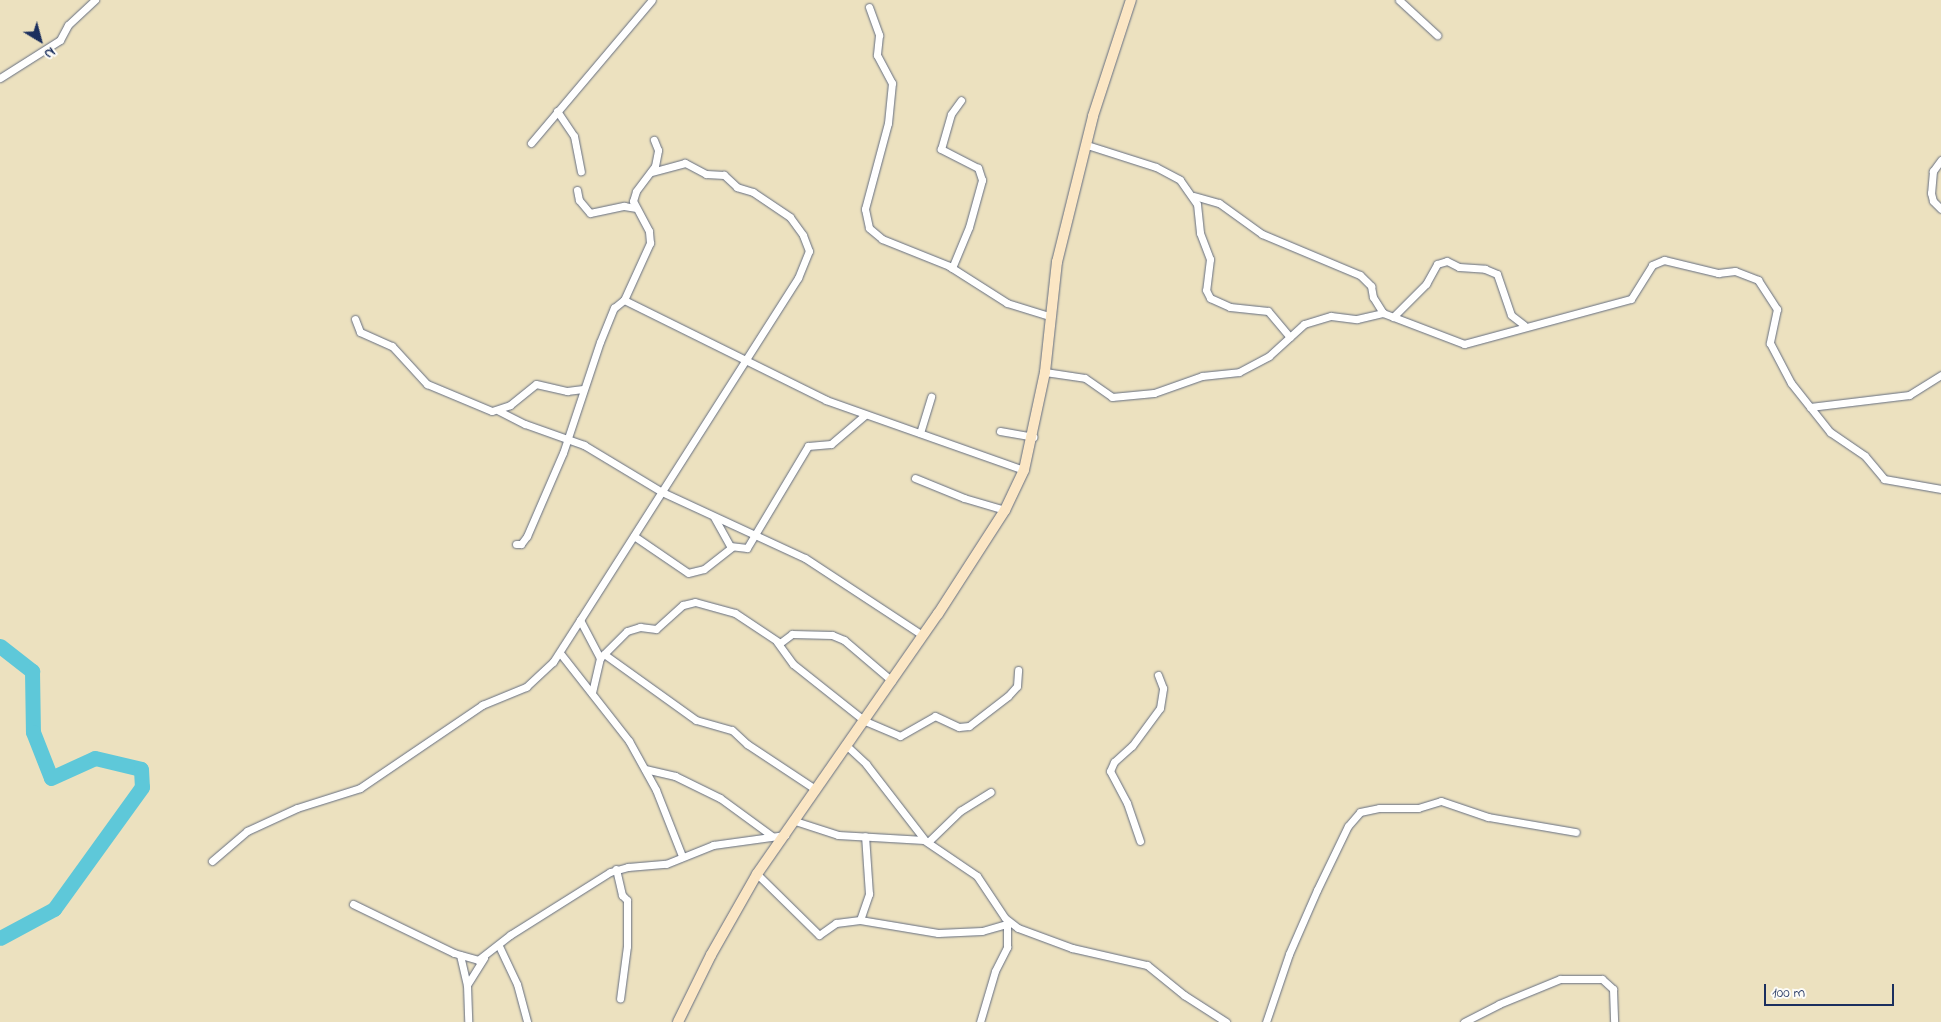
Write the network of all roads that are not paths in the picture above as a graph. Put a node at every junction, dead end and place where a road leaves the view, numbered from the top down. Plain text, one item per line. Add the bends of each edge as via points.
1 (95, 0) edge
2 (652, 0) edge
3 (1131, 0) edge
4 (1400, 0) edge
5 (869, 7) dead end
6 (1437, 35) dead end
7 (0, 78) edge
8 (961, 100) dead end
9 (557, 111) junction
10 (654, 140) dead end
11 (531, 143) dead end
12 (1087, 145) junction
13 (1941, 160) edge
14 (582, 171) dead end
15 (652, 172) junction
16 (577, 190) dead end
17 (1194, 196) junction
18 (635, 208) junction
19 (1941, 209) edge
20 (952, 268) junction
21 (624, 300) junction
22 (1383, 314) junction
23 (1049, 316) junction
24 (1393, 317) junction
25 (355, 319) dead end
26 (1524, 325) junction
27 (1290, 337) junction
28 (742, 360) junction
29 (1045, 372) junction
30 (1941, 375) edge
31 (583, 389) junction
32 (931, 397) dead end
33 (1810, 406) junction
34 (499, 411) junction
35 (865, 415) junction
36 (1000, 431) dead end
37 (920, 433) junction
38 (1033, 437) junction
39 (568, 438) junction
40 (1024, 470) junction
41 (915, 478) dead end
42 (1941, 489) edge
43 (662, 492) junction
44 (1005, 510) junction
45 (714, 517) junction
46 (634, 536) junction
47 (755, 537) junction
48 (516, 544) dead end
49 (732, 547) junction
50 (580, 620) junction
51 (922, 635) junction
52 (776, 642) junction
53 (560, 653) junction
54 (602, 656) junction
55 (1018, 670) dead end
56 (1158, 675) dead end
57 (892, 681) junction
58 (592, 693) junction
59 (865, 721) junction
60 (848, 747) junction
61 (645, 769) junction
62 (815, 789) junction
63 (991, 792) dead end
64 (795, 821) junction
65 (1576, 832) dead end
66 (785, 835) junction
67 (772, 836) junction
68 (864, 836) junction
69 (1140, 840) dead end
70 (926, 841) junction
71 (682, 856) junction
72 (212, 862) dead end
73 (616, 869) junction
74 (757, 874) junction
75 (353, 904) dead end
76 (860, 920) junction
77 (1007, 923) junction
78 (499, 946) junction
79 (460, 955) junction
80 (484, 957) junction
81 (467, 985) junction
82 (620, 999) dead end
83 (468, 1022) edge
84 (527, 1022) edge
85 (678, 1022) edge
86 (980, 1022) edge
87 (1226, 1022) edge
88 (1266, 1022) edge
89 (1464, 1022) edge
90 (1614, 1022) edge

1 - 7 street via 68,24 60,40
2 - 9 street
3 - 12 street
4 - 6 street
5 - 20 street via 880,34 877,56 892,83 888,123 865,209 869,228 882,239
8 - 20 street via 951,114 941,149 978,168 982,180 969,227
9 - 11 street
9 - 14 street via 574,136
10 - 15 street via 658,155
12 - 17 street via 1167,172
12 - 23 street via 1057,262
13 - 19 street via 1933,172 1931,193 1933,201
15 - 18 street via 636,191
15 - 28 street via 684,163 706,174 724,175 737,187 753,192 781,210 803,235 809,251 807,259 778,310
16 - 18 street via 582,206 590,213 624,206
17 - 22 street via 1219,203 1262,234 1360,275 1371,286
17 - 27 street via 1200,233 1210,259 1206,290 1210,298 1230,307 1268,311
18 - 21 street via 649,232 650,243
20 - 23 street via 1007,303
21 - 28 street
21 - 31 street via 614,308
22 - 24 street
22 - 27 street via 1363,319 1318,318 1304,324
23 - 29 street
24 - 26 street via 1464,344
24 - 26 street via 1426,284 1437,264 1447,262 1497,274 1511,315
25 - 34 street via 360,332 392,346 427,384 452,392 478,406
26 - 33 street via 1630,299 1658,261 1718,273 1738,272 1758,280 1776,308 1768,340 1791,383
27 - 29 street via 1269,356 1239,372 1202,376 1142,396 1112,397 1085,378
28 - 35 street
28 - 43 street
29 - 38 street
30 - 33 street via 1909,395
31 - 34 street via 567,391 536,384
31 - 39 street
32 - 37 street
33 - 42 street via 1830,432 1865,456 1884,479
34 - 39 street via 525,424
35 - 37 street
35 - 47 street via 831,444 808,446
36 - 38 street
37 - 40 street
38 - 40 street
39 - 43 street
39 - 48 street via 527,536 521,544
40 - 44 street
41 - 44 street
43 - 45 street
43 - 46 street
44 - 51 street
45 - 47 street
45 - 49 street
46 - 49 street via 688,573 704,569
46 - 50 street
47 - 49 street via 743,549
47 - 51 street via 830,572
50 - 53 street
50 - 54 street
51 - 57 street
52 - 54 street via 735,613 695,602 683,605 656,629 632,628
52 - 57 street via 783,643 792,634 832,635 844,640
52 - 59 street via 793,664
53 - 58 street
53 - 72 street via 526,687 482,705 360,788 297,808 247,831
54 - 58 street
54 - 62 street via 696,720 732,730 747,744
55 - 59 street via 1019,680 1013,691 969,726 959,727 935,716 900,736
56 - 69 street via 1163,688 1160,708 1110,771 1127,803
57 - 59 street
58 - 61 street via 622,729
59 - 60 street
60 - 62 street
60 - 70 street via 866,764
61 - 67 street via 675,776 720,798
61 - 71 street
62 - 64 street
63 - 70 street via 960,811
64 - 66 street
64 - 68 street via 830,833
65 - 88 street via 1488,817 1441,801 1418,808 1380,808 1360,812 1348,826 1317,890 1289,954
66 - 67 street
66 - 74 street
67 - 71 street via 713,845
68 - 70 street
68 - 76 street via 869,894
70 - 77 street via 976,876
71 - 73 street via 655,867
73 - 78 street via 510,935
73 - 82 street via 622,895 627,900 627,946
74 - 76 street via 817,935 836,923
74 - 85 street
75 - 79 street
76 - 77 street via 938,932 982,931
77 - 86 street via 1007,947 995,972
77 - 87 street via 1072,948 1147,965 1184,995
78 - 80 street
78 - 84 street via 520,992
79 - 80 street via 475,960
79 - 81 street
80 - 81 street
81 - 83 street
89 - 90 street via 1560,979 1602,979 1613,989

